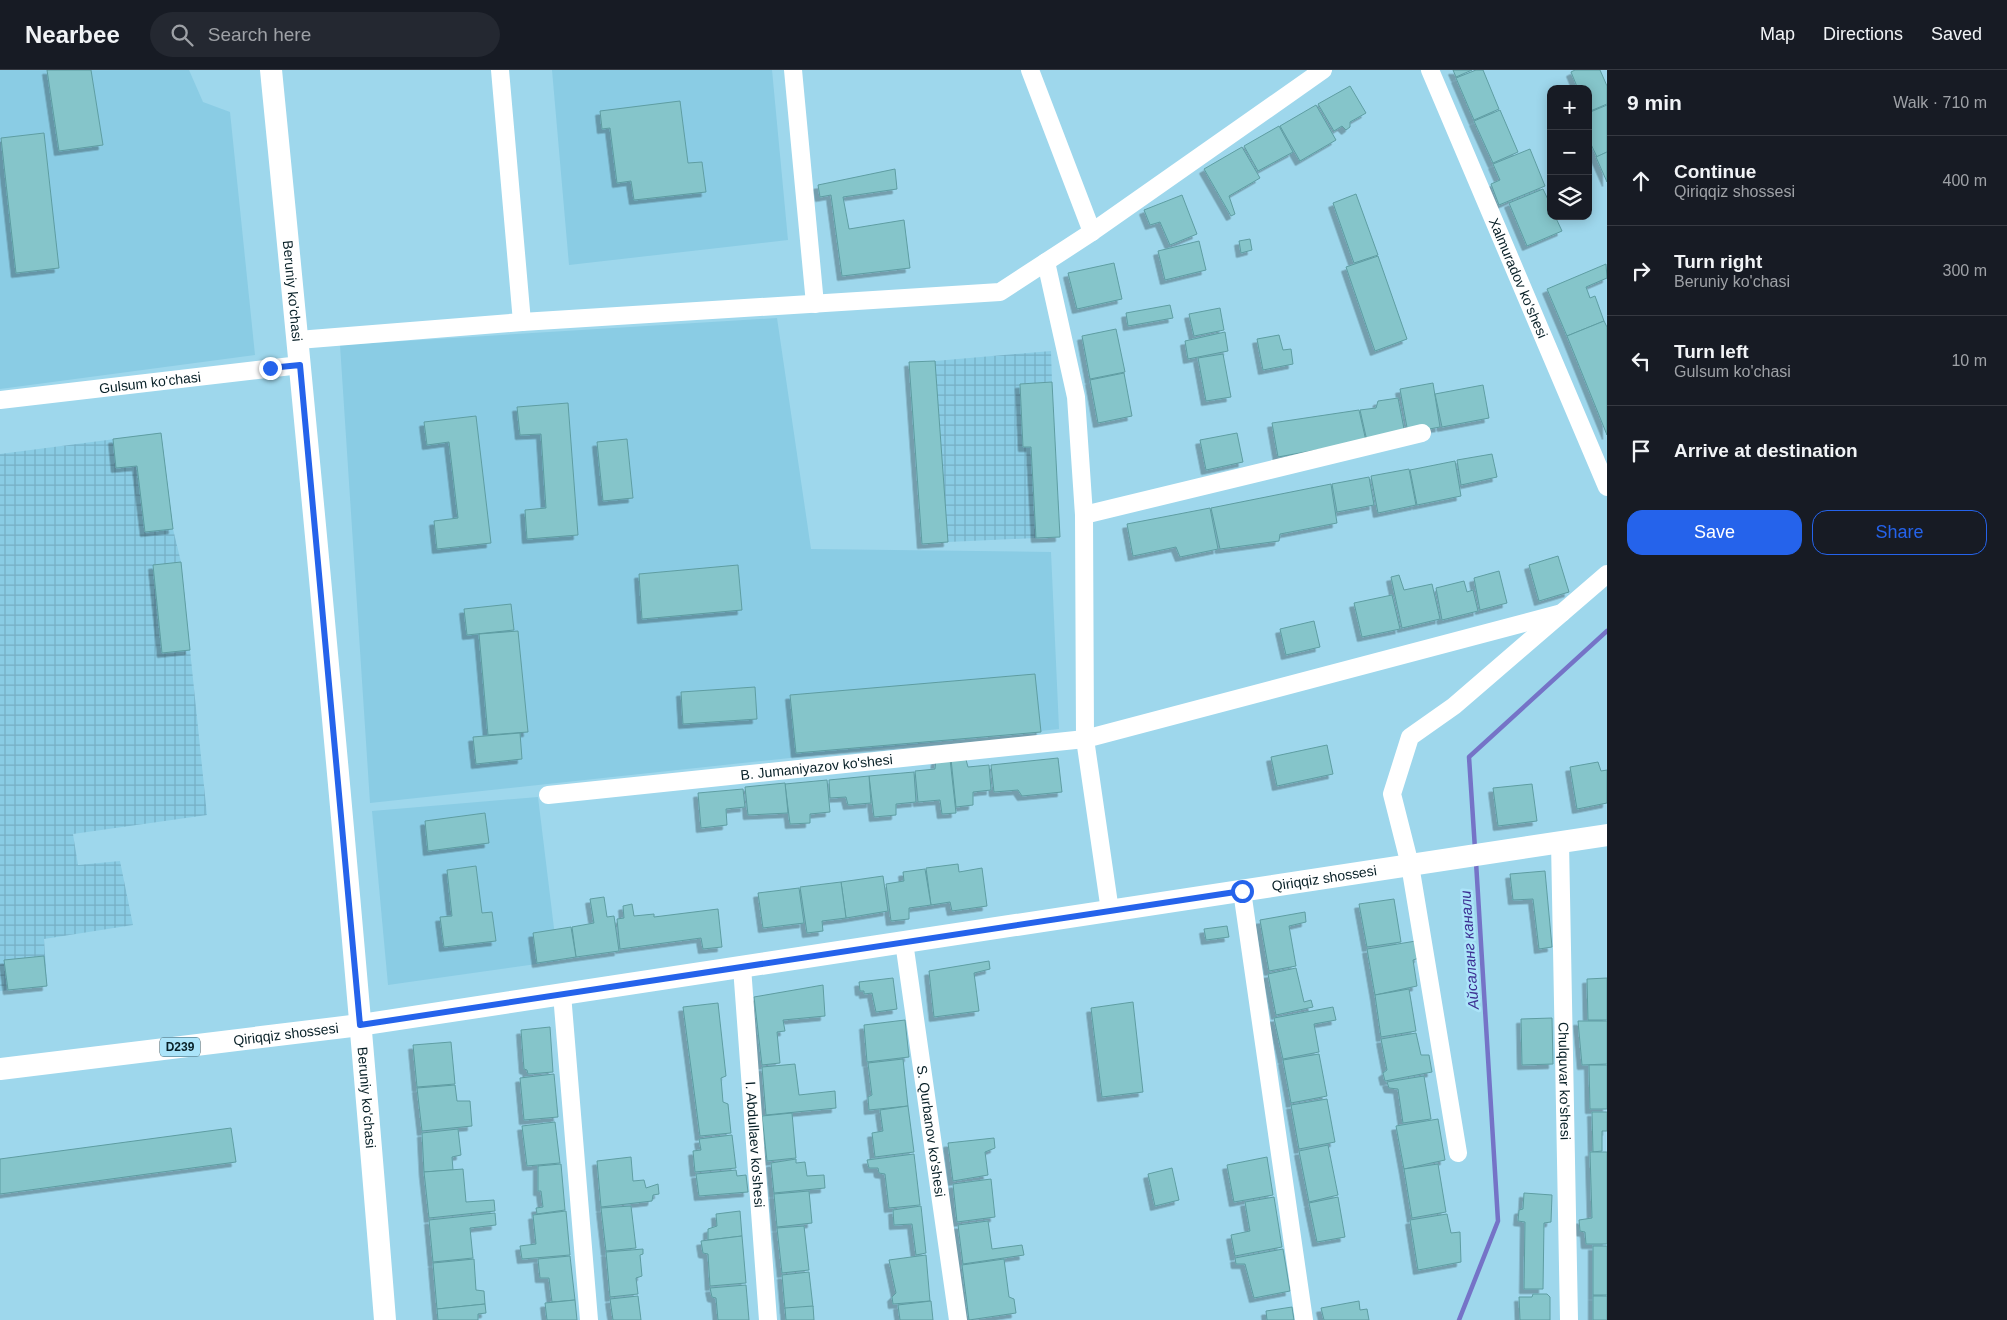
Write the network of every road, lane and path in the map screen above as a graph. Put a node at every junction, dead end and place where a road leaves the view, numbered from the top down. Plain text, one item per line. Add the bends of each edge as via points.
1 (271, 70) edge
2 (500, 70) edge
3 (793, 70) edge
4 (1030, 70) edge
5 (1323, 70) edge
6 (1430, 70) edge
7 (1092, 232) junction
8 (1046, 262) junction
9 (815, 304) junction
10 (522, 322) junction
11 (298, 340) junction
12 (300, 365) junction
13 (0, 400) edge
14 (1422, 433) dead end
15 (1607, 487) edge
16 (1084, 515) junction
17 (1607, 574) edge
18 (1562, 613) junction
19 (1085, 739) junction
20 (548, 795) dead end
21 (1607, 835) edge
22 (1560, 842) junction
23 (1410, 865) junction
24 (1242, 891) junction
25 (1110, 911) junction
26 (904, 942) junction
27 (742, 967) junction
28 (562, 994) junction
29 (360, 1025) junction
30 (0, 1069) edge
31 (1458, 1154) dead end
32 (385, 1320) edge
33 (589, 1320) edge
34 (768, 1320) edge
35 (958, 1320) edge
36 (1304, 1320) edge
37 (1569, 1320) edge

1 - 11 main road, Beruniy ko'chasi
2 - 10 street
3 - 9 street
4 - 7 street
5 - 7 street
6 - 15 street, Xalmuradov ko'shesi
7 - 8 street
8 - 9 street via 1000,292
8 - 16 street via 1076,397
9 - 10 street
10 - 11 street
11 - 12 main road, Beruniy ko'chasi
12 - 13 street, Gulsum ko'chasi
12 - 29 main road, Beruniy ko'chasi
14 - 16 street
16 - 19 street
17 - 18 street
18 - 19 street, B. Jumaniyazov ko'shesi
18 - 23 street via 1454,706 1410,737 1392,794
19 - 20 street, B. Jumaniyazov ko'shesi
19 - 25 street
21 - 22 main road, Qiriqqiz shossesi
22 - 23 main road, Qiriqqiz shossesi
22 - 37 street, Chulquvar ko'shesi
23 - 24 main road, Qiriqqiz shossesi
23 - 31 street
24 - 25 main road, Qiriqqiz shossesi
24 - 36 street
25 - 26 main road, Qiriqqiz shossesi
26 - 27 main road, Qiriqqiz shossesi
26 - 35 street, S. Qurbanov ko'shesi
27 - 28 main road, Qiriqqiz shossesi
27 - 34 street, I. Abdullaev ko'shesi
28 - 29 main road, Qiriqqiz shossesi
28 - 33 street
29 - 30 main road, Qiriqqiz shossesi / D239
29 - 32 main road, Beruniy ko'chasi

